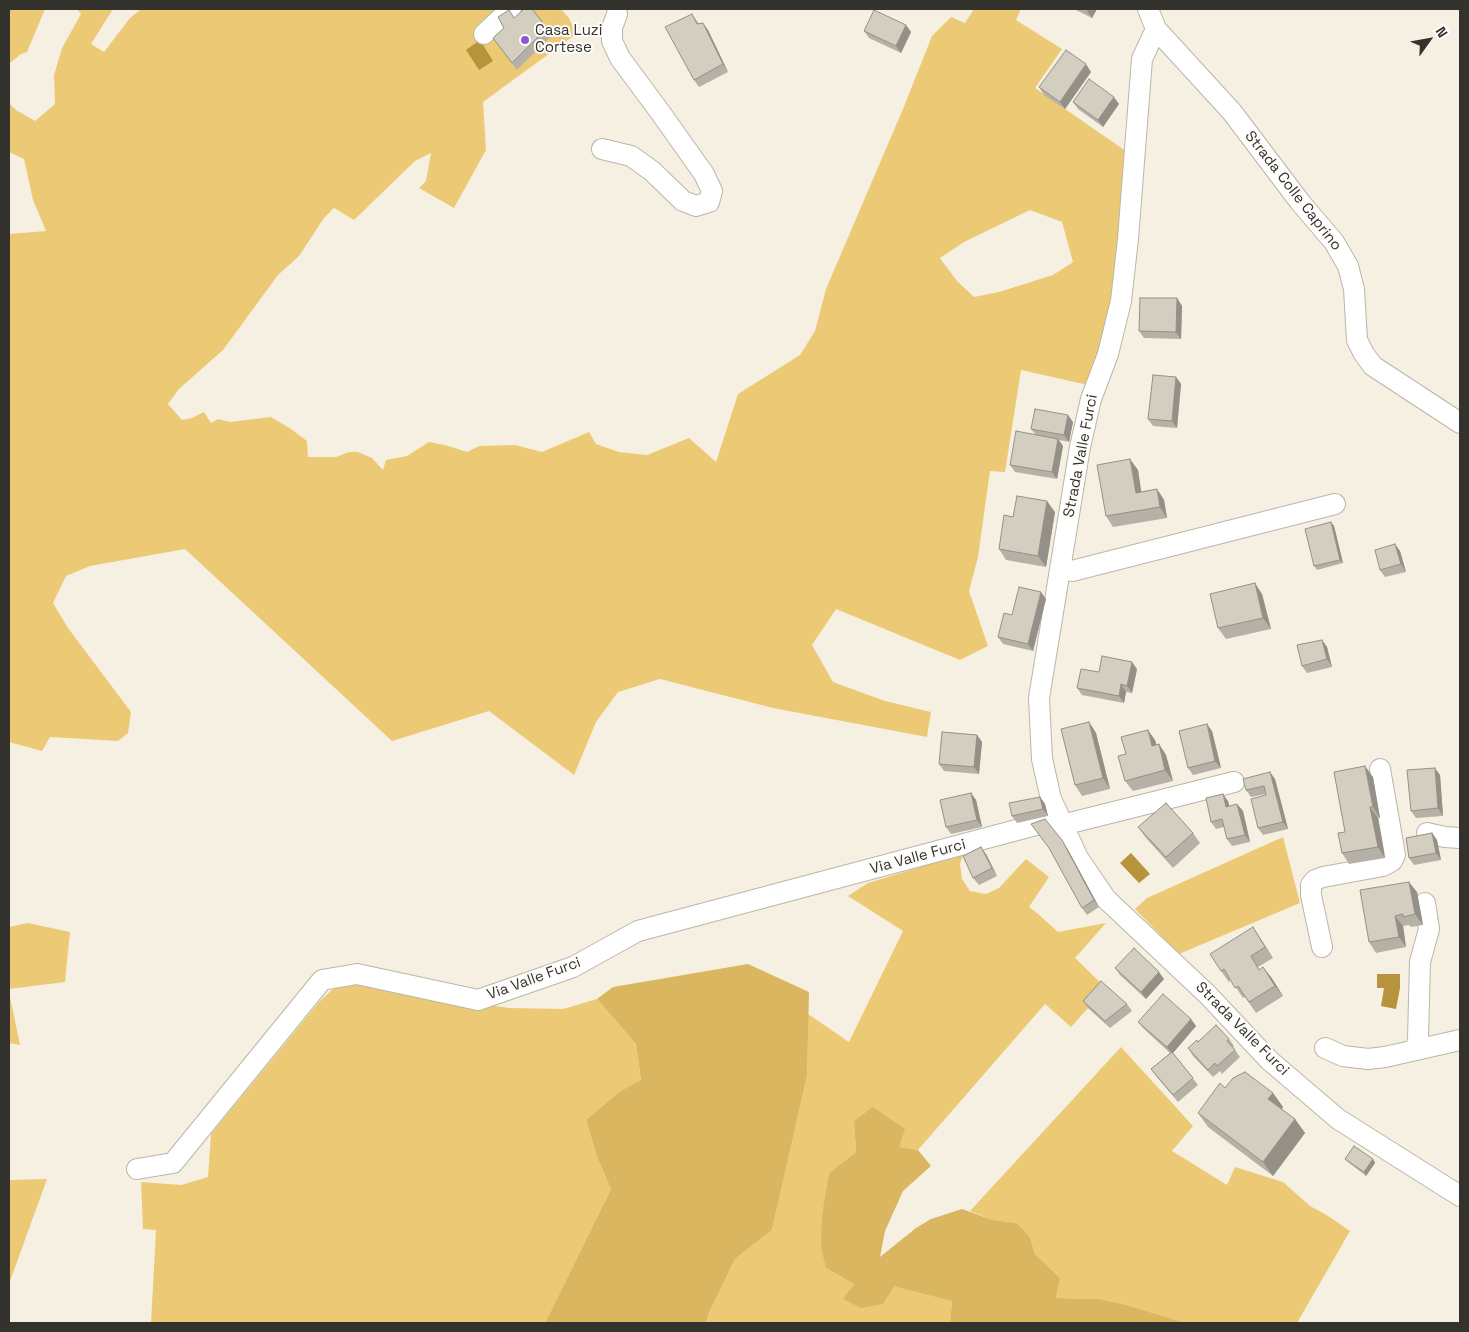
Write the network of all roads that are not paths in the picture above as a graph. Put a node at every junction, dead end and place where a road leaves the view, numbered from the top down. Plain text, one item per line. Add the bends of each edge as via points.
1 (511, 9) edge
2 (1148, 9) edge
3 (616, 14) dead end
4 (1156, 29) junction
5 (484, 34) dead end
6 (602, 149) dead end
7 (1460, 422) edge
8 (1335, 504) dead end
9 (1060, 569) junction
10 (1380, 769) dead end
11 (1234, 782) dead end
12 (1061, 822) junction
13 (1427, 833) edge
14 (1460, 838) edge
15 (1424, 904) dead end
16 (1322, 947) dead end
17 (1460, 1040) edge
18 (1325, 1048) dead end
19 (1416, 1050) junction
20 (137, 1169) dead end
21 (1460, 1196) edge

1 - 5 street
2 - 4 street
3 - 6 street via 612,41 620,58 704,174 712,191 709,202 696,206 683,201 631,156
4 - 7 street, Strada Colle Caprino via 1232,112 1334,242 1348,266 1354,289 1357,340 1373,366
4 - 9 street, Strada Valle Furci via 1142,59 1121,302 1080,447
8 - 9 street via 1072,571
9 - 12 street, Strada Valle Furci via 1039,698 1042,759 1050,799
10 - 16 street via 1395,855 1383,866 1323,877 1310,885
11 - 12 street
12 - 20 street, Via Valle Furci via 638,931 573,967 478,1000 357,974 322,980 173,1163
12 - 21 street, Strada Valle Furci via 1078,858 1106,898 1208,995 1269,1060 1338,1119
13 - 14 street
15 - 19 street via 1429,929 1420,962
17 - 19 street
18 - 19 street via 1344,1056 1368,1059

